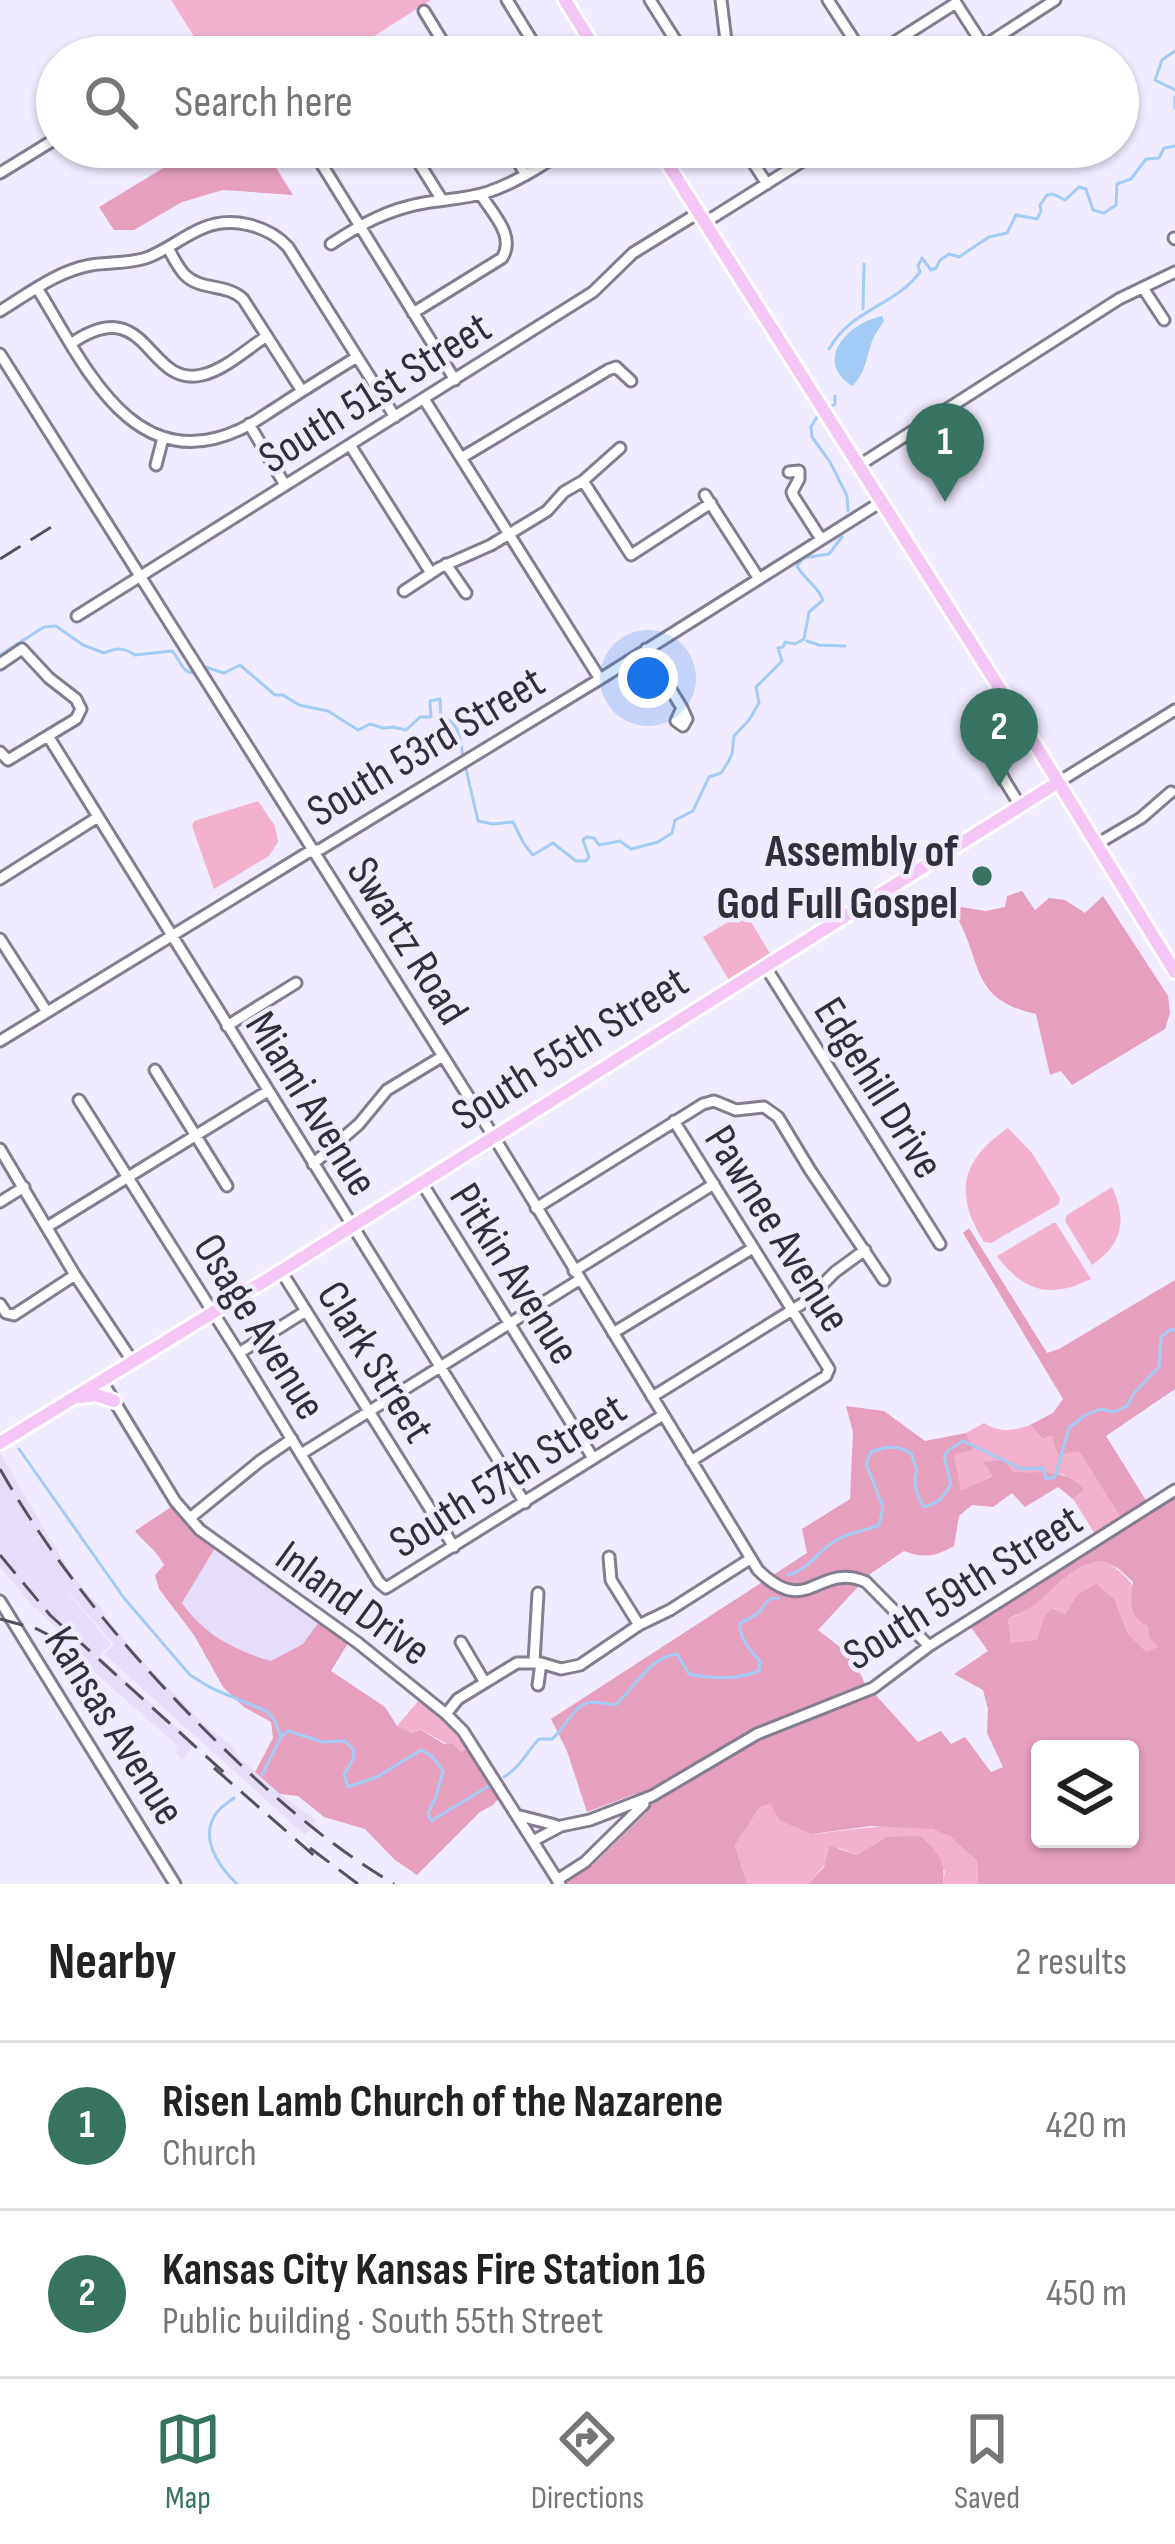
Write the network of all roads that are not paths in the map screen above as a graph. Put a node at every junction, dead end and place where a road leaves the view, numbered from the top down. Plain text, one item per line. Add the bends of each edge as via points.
1 (506, 0) edge
2 (566, 0) edge
3 (650, 0) edge
4 (721, 0) edge
5 (829, 0) edge
6 (1054, 0) edge
7 (956, 3) edge
8 (424, 11) dead end
9 (439, 36) edge
10 (529, 36) edge
11 (587, 36) edge
12 (673, 36) edge
13 (725, 36) edge
14 (854, 36) edge
15 (902, 36) edge
16 (977, 36) edge
17 (997, 36) edge
18 (36, 151) edge
19 (324, 168) edge
20 (422, 168) edge
21 (522, 168) edge
22 (537, 168) edge
23 (670, 168) edge
24 (757, 168) edge
25 (792, 168) edge
26 (0, 173) edge
27 (526, 175) junction
28 (767, 184) junction
29 (481, 195) junction
30 (442, 200) junction
31 (701, 218) junction
32 (359, 226) junction
33 (331, 244) dead end
34 (168, 248) junction
35 (1175, 272) edge
36 (37, 288) junction
37 (1143, 288) junction
38 (0, 311) edge
39 (413, 313) junction
40 (1164, 320) dead end
41 (267, 336) junction
42 (72, 344) junction
43 (0, 354) edge
44 (357, 357) junction
45 (454, 380) junction
46 (631, 381) dead end
47 (302, 391) junction
48 (424, 399) junction
49 (395, 417) junction
50 (249, 424) junction
51 (163, 437) junction
52 (350, 446) junction
53 (620, 448) dead end
54 (461, 458) junction
55 (156, 465) dead end
56 (858, 466) junction
57 (583, 481) junction
58 (285, 485) junction
59 (792, 492) dead end
60 (881, 502) junction
61 (508, 535) junction
62 (820, 539) junction
63 (446, 564) junction
64 (431, 573) junction
65 (141, 576) junction
66 (759, 579) junction
67 (404, 591) dead end
68 (466, 593) dead end
69 (77, 616) dead end
70 (646, 650) junction
71 (0, 664) edge
72 (600, 679) junction
73 (682, 708) dead end
74 (1175, 710) edge
75 (1028, 733) junction
76 (48, 736) junction
77 (4, 756) edge
78 (1058, 783) junction
79 (1171, 792) dead end
80 (1020, 806) junction
81 (98, 817) junction
82 (1097, 844) junction
83 (314, 851) junction
84 (0, 878) edge
85 (172, 936) junction
86 (0, 938) edge
87 (765, 966) junction
88 (1175, 972) edge
89 (296, 983) dead end
90 (47, 1012) junction
91 (227, 1026) junction
92 (0, 1041) edge
93 (443, 1056) junction
94 (154, 1070) dead end
95 (268, 1091) junction
96 (80, 1100) dead end
97 (674, 1121) junction
98 (196, 1136) junction
99 (494, 1137) junction
100 (0, 1149) edge
101 (313, 1164) junction
102 (129, 1178) junction
103 (422, 1183) junction
104 (714, 1184) junction
105 (226, 1186) dead end
106 (24, 1187) junction
107 (0, 1202) edge
108 (536, 1208) junction
109 (351, 1227) junction
110 (47, 1228) junction
111 (940, 1244) dead end
112 (753, 1248) junction
113 (866, 1250) junction
114 (281, 1271) junction
115 (75, 1275) junction
116 (577, 1276) junction
117 (884, 1280) dead end
118 (0, 1304) edge
119 (792, 1310) junction
120 (212, 1311) junction
121 (306, 1311) junction
122 (509, 1324) junction
123 (613, 1334) junction
124 (239, 1353) junction
125 (133, 1362) junction
126 (440, 1367) junction
127 (102, 1381) junction
128 (652, 1397) junction
129 (73, 1398) junction
130 (114, 1401) junction
131 (370, 1411) junction
132 (663, 1415) junction
133 (292, 1439) junction
134 (0, 1442) edge
135 (301, 1454) junction
136 (593, 1458) junction
137 (691, 1461) junction
138 (1175, 1490) edge
139 (525, 1503) junction
140 (190, 1518) junction
141 (454, 1546) junction
142 (609, 1557) dead end
143 (750, 1559) junction
144 (386, 1588) joint
145 (538, 1593) dead end
146 (0, 1601) edge
147 (639, 1625) junction
148 (461, 1642) dead end
149 (929, 1646) junction
150 (537, 1663) junction
151 (484, 1681) junction
152 (538, 1685) dead end
153 (446, 1714) junction
154 (652, 1796) junction
155 (516, 1814) junction
156 (561, 1826) junction
157 (533, 1841) junction
158 (585, 1862) junction
159 (559, 1882) edge
160 (175, 1884) edge
161 (575, 1884) edge

1 - 10 street
2 - 11 main road
3 - 12 street
4 - 13 street
5 - 14 street
6 - 17 street
7 - 15 street
7 - 16 street
8 - 9 street
18 - 26 street
19 - 32 street
20 - 30 street
21 - 27 street
22 - 27 street
23 - 31 main road
24 - 28 street
25 - 28 street, South 51st Street
27 - 29 street
28 - 31 street, South 51st Street
29 - 30 street
29 - 39 street via 507,250
30 - 32 street
31 - 45 street, South 51st Street via 632,253 593,292
31 - 56 main road
32 - 33 street
32 - 39 street
34 - 36 street via 87,266
34 - 41 street via 194,282 234,290
34 - 44 street via 218,224 276,236
35 - 37 street
36 - 38 street
36 - 42 street
37 - 40 street
37 - 56 street
39 - 45 street
41 - 42 street via 200,376 175,372 124,329 98,328
41 - 47 street
42 - 51 street via 124,416
43 - 65 street, Swartz Road
44 - 47 street
44 - 49 street
45 - 48 street, South 51st Street
46 - 54 street via 616,367 608,370
47 - 50 street
48 - 49 street, South 51st Street
48 - 54 street
49 - 52 street, South 51st Street
50 - 51 street via 199,440
50 - 58 street
51 - 55 street
52 - 58 street, South 51st Street
52 - 64 street
53 - 57 street
54 - 61 street
56 - 60 main road
57 - 61 street
57 - 66 street via 631,555 708,499
58 - 65 street, South 51st Street
59 - 62 street
60 - 62 street, South 53rd Street
60 - 75 main road
61 - 63 street
61 - 72 street
62 - 66 street, South 53rd Street
63 - 64 street
63 - 68 street
64 - 67 street
65 - 69 street, South 51st Street
65 - 83 street, Swartz Road
66 - 70 street, South 53rd Street
70 - 72 street, South 53rd Street
70 - 73 street
71 - 76 street via 22,650 76,699 76,719
72 - 83 street, South 53rd Street
74 - 78 street, South 55th Street
75 - 78 main road
75 - 80 street via 999,759
76 - 77 street
76 - 81 street, Miami Avenue
78 - 80 main road, South 55th Street
78 - 82 main road
79 - 82 street
80 - 87 main road, South 55th Street
81 - 84 street
81 - 85 street, Miami Avenue
82 - 88 main road
83 - 85 street, South 53rd Street
83 - 93 street, Swartz Road
85 - 90 street, South 53rd Street
85 - 91 street, Miami Avenue
86 - 90 street
87 - 99 main road, South 55th Street
87 - 111 street, Edgehill Drive
89 - 91 street
90 - 92 street, South 53rd Street
91 - 95 street, Miami Avenue
93 - 99 street, Swartz Road
93 - 101 street via 387,1090
94 - 98 street
95 - 98 street
95 - 101 street, Miami Avenue
96 - 102 street, Osage Avenue
97 - 104 street, Pawnee Avenue
97 - 108 street
97 - 113 street via 714,1101 736,1110 764,1107
98 - 102 street
98 - 105 street
99 - 103 main road, South 55th Street
99 - 108 street, Swartz Road
100 - 106 street
101 - 109 street, Miami Avenue
102 - 110 street
102 - 120 street, Osage Avenue
103 - 109 main road, South 55th Street
103 - 122 street, Pitkin Avenue
104 - 112 street, Pawnee Avenue
104 - 116 street
106 - 107 street
106 - 110 street
108 - 116 street, Swartz Road
109 - 114 main road, South 55th Street
109 - 126 street, Miami Avenue
110 - 115 street
112 - 119 street, Pawnee Avenue
112 - 123 street
113 - 117 street
113 - 119 street, South 57th Street
114 - 120 main road, South 55th Street
114 - 121 street, Clark Street
115 - 118 street via 20,1312 11,1315
115 - 125 street
116 - 122 street
116 - 123 street, Swartz Road
119 - 128 street, South 57th Street
119 - 137 street, Pawnee Avenue via 826,1376
120 - 124 street, Osage Avenue
120 - 125 main road, South 55th Street
121 - 124 street
121 - 131 street, Clark Street
122 - 126 street
122 - 136 street, Pitkin Avenue
123 - 128 street, Swartz Road
124 - 133 street, Osage Avenue
125 - 127 main road, South 55th Street
126 - 131 street
126 - 139 street, Miami Avenue
127 - 129 main road, South 55th Street
127 - 130 street, Inland Drive
128 - 132 street, Swartz Road
129 - 130 main road
129 - 134 main road, South 55th Street
130 - 140 street, Inland Drive
131 - 135 street
131 - 141 street, Clark Street
132 - 136 street, South 57th Street
132 - 137 street, Swartz Road
133 - 135 street, Osage Avenue
133 - 140 street
135 - 144 street, Osage Avenue
136 - 139 street, South 57th Street
137 - 143 street, Swartz Road
138 - 149 street, South 59th Street
139 - 141 street, South 57th Street
140 - 153 street, Inland Drive
141 - 144 street, South 57th Street
142 - 147 street via 611,1580
143 - 147 street
143 - 149 street, Swartz Road via 789,1591 856,1577
145 - 150 street
146 - 160 street, Kansas Avenue
147 - 150 street via 574,1667
148 - 151 street
149 - 154 street, South 59th Street via 873,1688 758,1734
150 - 151 street via 517,1663
150 - 152 street
151 - 153 street
153 - 155 street, Inland Drive
154 - 156 street, South 59th Street
154 - 158 street, South 59th Street
155 - 156 street
155 - 157 street, Inland Drive
156 - 157 street, South 59th Street
157 - 159 street, Inland Drive
158 - 159 street, South 59th Street
158 - 161 street, South 59th Street

